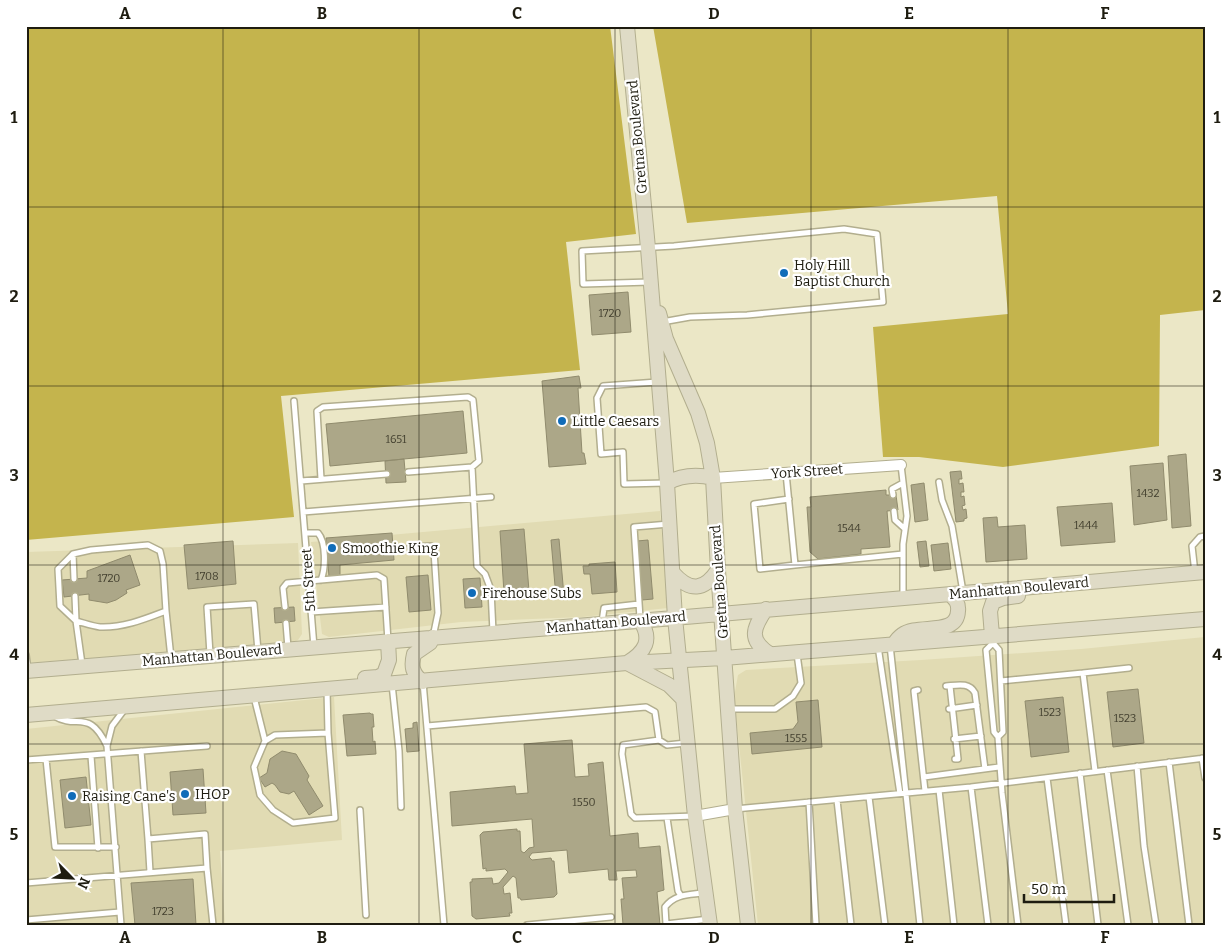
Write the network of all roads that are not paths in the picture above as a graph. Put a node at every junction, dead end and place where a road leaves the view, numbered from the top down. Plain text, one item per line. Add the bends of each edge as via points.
1 (627, 26) edge
2 (648, 248) junction
3 (650, 282) junction
4 (662, 322) junction
5 (658, 382) junction
6 (294, 401) dead end
7 (901, 465) joint
8 (472, 467) junction
9 (408, 472) dead end
10 (786, 473) junction
11 (387, 474) dead end
12 (713, 478) junction
13 (321, 479) junction
14 (301, 481) junction
15 (667, 482) junction
16 (939, 482) dead end
17 (903, 483) junction
18 (893, 495) dead end
19 (491, 497) dead end
20 (474, 499) junction
21 (789, 499) junction
22 (894, 511) dead end
23 (303, 512) junction
24 (670, 524) junction
25 (905, 529) junction
26 (305, 533) junction
27 (1205, 536) edge
28 (410, 547) dead end
29 (73, 554) junction
30 (903, 554) junction
31 (795, 565) junction
32 (718, 570) junction
33 (1200, 572) edge
34 (673, 573) junction
35 (74, 579) dead end
36 (321, 580) junction
37 (309, 581) junction
38 (1073, 584) junction
39 (956, 593) junction
40 (75, 596) dead end
41 (903, 598) junction
42 (639, 604) junction
43 (285, 607) dead end
44 (386, 607) junction
45 (766, 609) junction
46 (166, 611) junction
47 (311, 612) junction
48 (721, 613) junction
49 (675, 618) junction
50 (1205, 619) edge
51 (640, 620) junction
52 (76, 622) junction
53 (286, 624) dead end
54 (602, 624) junction
55 (493, 633) junction
56 (433, 637) junction
57 (992, 640) junction
58 (388, 641) junction
59 (887, 644) junction
60 (314, 647) junction
61 (288, 649) junction
62 (258, 652) junction
63 (797, 652) junction
64 (770, 654) junction
65 (26, 655) edge
66 (210, 656) junction
67 (171, 658) junction
68 (724, 658) junction
69 (679, 661) junction
70 (627, 663) junction
71 (82, 666) junction
72 (1129, 668) dead end
73 (27, 671) edge
74 (1082, 673) junction
75 (423, 682) junction
76 (1001, 682) junction
77 (392, 684) junction
78 (327, 689) junction
79 (918, 690) dead end
80 (254, 695) junction
81 (683, 699) junction
82 (978, 705) junction
83 (128, 706) junction
84 (951, 708) junction
85 (728, 709) junction
86 (49, 713) junction
87 (26, 715) edge
88 (427, 726) junction
89 (328, 733) junction
90 (981, 736) junction
91 (998, 737) junction
92 (954, 739) junction
93 (659, 740) junction
94 (265, 741) junction
95 (688, 743) junction
96 (107, 746) junction
97 (207, 746) dead end
98 (141, 752) junction
99 (108, 755) junction
100 (91, 756) junction
101 (1204, 758) edge
102 (46, 759) junction
103 (956, 759) dead end
104 (26, 760) edge
105 (1169, 762) junction
106 (1137, 766) junction
107 (1000, 768) junction
108 (985, 769) junction
109 (1107, 770) junction
110 (1095, 771) junction
111 (1080, 774) junction
112 (924, 777) junction
113 (1047, 778) junction
114 (1205, 778) edge
115 (1001, 783) junction
116 (971, 786) junction
117 (939, 790) junction
118 (925, 791) junction
119 (907, 793) junction
120 (900, 794) junction
121 (869, 797) junction
122 (837, 800) junction
123 (809, 802) junction
124 (401, 807) dead end
125 (735, 809) junction
126 (360, 810) dead end
127 (696, 816) junction
128 (667, 818) junction
129 (148, 839) junction
130 (116, 847) junction
131 (98, 848) junction
132 (207, 868) junction
133 (150, 872) junction
134 (118, 875) junction
135 (26, 883) edge
136 (706, 893) junction
137 (681, 896) junction
138 (120, 912) junction
139 (366, 916) dead end
140 (610, 918) dead end
141 (26, 920) edge
142 (710, 922) edge
143 (121, 925) edge
144 (213, 925) edge
145 (444, 925) edge
146 (527, 925) edge
147 (748, 925) edge
148 (816, 925) edge
149 (850, 925) edge
150 (885, 925) edge
151 (920, 925) edge
152 (954, 925) edge
153 (988, 925) edge
154 (1018, 925) edge
155 (1066, 925) edge
156 (1098, 925) edge
157 (1128, 925) edge
158 (1156, 925) edge
159 (1189, 925) edge

1 - 2 street, Gretna Boulevard
2 - 3 street, Gretna Boulevard
2 - 3 lane via 582,251 583,284
2 - 4 street, Gretna Boulevard
2 - 4 lane via 844,229 877,234 883,302
3 - 5 street, Gretna Boulevard
4 - 12 street, Gretna Boulevard via 708,443
5 - 15 street, Gretna Boulevard
5 - 15 lane via 603,386 597,398 601,454 623,452 624,484
6 - 14 lane, 5th Street
7 - 10 street, York Street
7 - 17 lane
8 - 9 lane
8 - 13 lane via 479,461 474,400 468,397 322,407 317,411
8 - 20 lane
10 - 12 street, York Street
10 - 21 lane
11 - 13 lane
12 - 15 street via 701,475 678,477
12 - 32 street, Gretna Boulevard
13 - 14 lane
14 - 23 lane, 5th Street
15 - 24 street, Gretna Boulevard
16 - 39 lane via 952,526
17 - 18 lane via 892,489
17 - 25 lane via 907,516
19 - 20 lane
20 - 23 lane
20 - 55 lane via 477,566 485,574 490,590
21 - 31 lane
21 - 31 lane via 754,504 760,569
22 - 25 lane via 895,520
23 - 26 lane, 5th Street
24 - 34 street, Gretna Boulevard
24 - 42 lane via 634,527
25 - 30 lane
26 - 36 lane via 318,533 323,538 324,571
26 - 37 lane, 5th Street
27 - 33 lane via 1192,546
28 - 56 lane via 431,546 434,550 438,613
29 - 35 lane
29 - 46 lane via 148,545 160,552
29 - 52 lane via 58,569 60,606
30 - 31 lane
30 - 41 lane
32 - 34 street via 706,584 695,586 681,582
32 - 48 street, Gretna Boulevard
33 - 38 street, Manhattan Boulevard
34 - 49 street, Gretna Boulevard
36 - 37 lane
36 - 44 lane via 377,575 384,579
37 - 43 lane via 287,583 283,588
37 - 47 lane, 5th Street
38 - 39 street, Manhattan Boulevard
38 - 57 street via 1061,593 1003,598 993,602 990,611
39 - 41 street, Manhattan Boulevard
39 - 59 street via 958,614 951,626 902,634
40 - 52 lane
41 - 45 street, Manhattan Boulevard
42 - 51 lane
42 - 54 lane via 604,608
44 - 47 lane
44 - 58 lane
45 - 48 street, Manhattan Boulevard
45 - 64 street via 756,624 755,640
46 - 52 lane via 115,627
46 - 67 lane
47 - 60 lane, 5th Street
48 - 49 street, Manhattan Boulevard
48 - 68 street, Gretna Boulevard
49 - 51 street, Manhattan Boulevard
49 - 69 street, Gretna Boulevard
50 - 57 street
51 - 54 street, Manhattan Boulevard
51 - 70 street via 646,628 645,645 640,655
52 - 71 lane
53 - 61 lane
54 - 55 street, Manhattan Boulevard
55 - 56 street, Manhattan Boulevard
56 - 58 street, Manhattan Boulevard
56 - 75 street via 414,654 412,662 413,672
57 - 59 street
57 - 76 lane via 1000,650
57 - 91 lane via 986,650 994,732
58 - 60 street, Manhattan Boulevard
58 - 78 street via 389,660 384,674 334,680
59 - 63 street
59 - 119 lane
59 - 120 lane
60 - 61 street, Manhattan Boulevard
61 - 62 street, Manhattan Boulevard
62 - 66 street, Manhattan Boulevard
62 - 66 lane via 254,604 207,607
63 - 64 street
63 - 85 lane via 801,683 793,696 775,709
64 - 68 street
65 - 73 lane
66 - 67 street, Manhattan Boulevard
67 - 71 street, Manhattan Boulevard
68 - 69 street
68 - 85 street, Gretna Boulevard
69 - 70 street
69 - 81 street, Gretna Boulevard
70 - 75 street
70 - 81 street via 669,685
71 - 73 street, Manhattan Boulevard
72 - 74 lane
74 - 76 lane
74 - 110 lane
75 - 77 street
75 - 88 lane
76 - 91 lane via 1003,732
77 - 78 street
77 - 124 lane
78 - 80 street
78 - 89 lane
79 - 112 lane via 914,690 925,763
80 - 83 street
80 - 94 lane
81 - 95 street, Gretna Boulevard
82 - 84 lane
82 - 84 lane via 972,688 967,685 948,686
82 - 90 lane
83 - 86 street
83 - 96 lane via 112,726
84 - 92 lane
85 - 125 street, Gretna Boulevard
86 - 87 street
86 - 96 lane via 60,720 94,726 101,732
88 - 93 lane via 646,707 655,712
88 - 145 lane
89 - 94 lane via 275,734
89 - 94 lane via 335,818 293,823 273,810 260,795 254,767
90 - 92 lane
90 - 108 lane
91 - 107 lane
92 - 103 lane
93 - 95 lane via 668,744
93 - 128 lane via 623,745 622,754 631,814 635,818
95 - 127 street, Gretna Boulevard
96 - 99 lane
97 - 98 lane
98 - 99 lane
98 - 129 lane
99 - 100 lane
99 - 130 lane
100 - 102 lane
100 - 131 lane
101 - 105 lane
101 - 114 lane
102 - 104 lane
102 - 131 lane via 55,847
105 - 106 lane
105 - 159 lane
106 - 109 lane
106 - 158 lane via 1144,846
107 - 108 lane
107 - 115 lane
108 - 112 lane
109 - 110 lane
109 - 157 lane
110 - 111 lane
111 - 113 lane
111 - 156 lane
112 - 118 lane
113 - 115 lane
113 - 155 lane
115 - 116 lane
115 - 154 lane
116 - 117 lane
116 - 153 lane
117 - 118 lane
117 - 152 lane
118 - 119 lane
119 - 120 lane
119 - 151 lane
120 - 121 lane
121 - 122 lane
121 - 150 lane
122 - 123 lane
122 - 149 lane
123 - 125 lane
123 - 148 lane
125 - 127 street
125 - 147 street, Gretna Boulevard
126 - 139 lane
127 - 128 lane
127 - 136 street, Gretna Boulevard
128 - 137 lane
129 - 132 lane via 205,834
129 - 133 lane
130 - 131 lane
130 - 134 lane
132 - 133 lane
132 - 144 lane
133 - 134 lane
134 - 135 lane
134 - 138 lane
136 - 137 lane
136 - 142 street, Gretna Boulevard
137 - 142 lane via 671,899 665,906 666,924
138 - 141 lane
138 - 143 lane
140 - 146 lane

